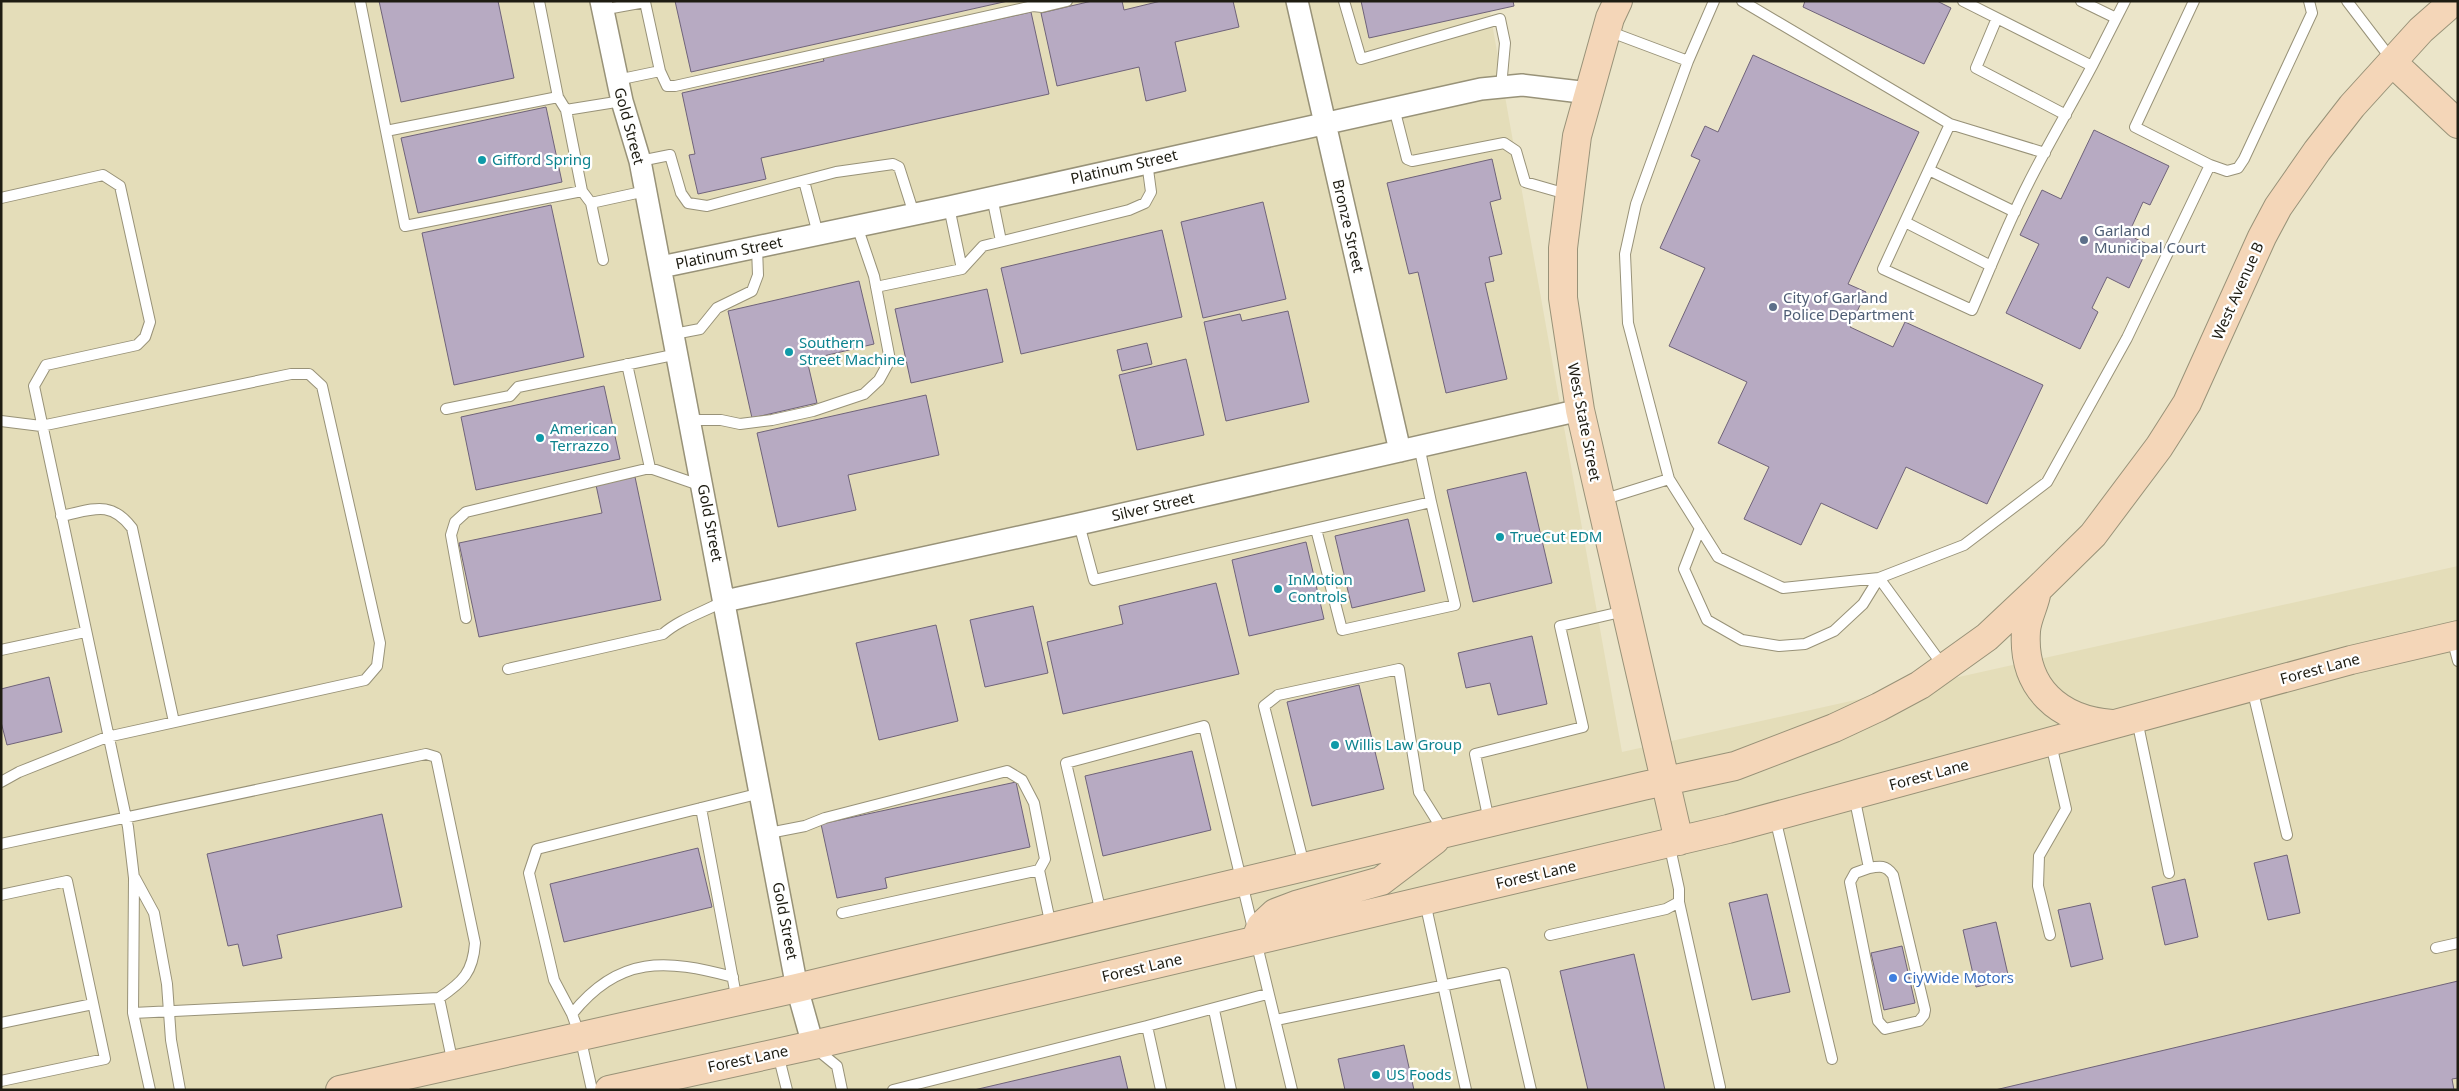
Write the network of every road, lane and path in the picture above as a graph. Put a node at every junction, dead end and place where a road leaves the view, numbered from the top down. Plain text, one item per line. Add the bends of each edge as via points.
1 (360, 1) edge
2 (539, 1) edge
3 (1067, 1) edge
4 (1344, 1) edge
5 (1618, 1) edge
6 (1714, 1) edge
7 (1742, 1) edge
8 (1964, 1) edge
9 (2081, 1) edge
10 (2124, 1) edge
11 (2194, 1) edge
12 (2309, 1) edge
13 (2347, 1) edge
14 (2454, 1) edge
15 (645, 2) edge
16 (1302, 2) edge
17 (601, 5) edge
18 (1997, 18) junction
19 (2116, 18) junction
20 (1607, 31) junction
21 (1688, 61) junction
22 (2393, 63) junction
23 (2092, 66) junction
24 (660, 71) junction
25 (617, 80) junction
26 (1501, 87) junction
27 (1589, 93) junction
28 (558, 97) junction
29 (622, 101) junction
30 (1394, 108) junction
31 (566, 110) junction
32 (2066, 115) junction
33 (1324, 122) junction
34 (1950, 124) junction
35 (2458, 124) edge
36 (386, 131) junction
37 (2045, 153) junction
38 (640, 161) junction
39 (1147, 162) junction
40 (2210, 165) junction
41 (1929, 170) junction
42 (804, 181) junction
43 (582, 191) junction
44 (646, 191) junction
45 (1570, 195) junction
46 (992, 197) junction
47 (1, 198) edge
48 (592, 203) junction
49 (950, 207) junction
50 (2015, 212) junction
51 (914, 214) junction
52 (1905, 222) junction
53 (857, 226) junction
54 (818, 234) junction
55 (1001, 241) junction
56 (757, 247) junction
57 (603, 260) dead end
58 (1991, 266) junction
59 (661, 267) junction
60 (962, 269) junction
61 (876, 286) junction
62 (676, 344) junction
63 (627, 364) junction
64 (446, 409) dead end
65 (1580, 410) junction
66 (690, 420) junction
67 (1, 421) edge
68 (41, 426) junction
69 (1410, 449) junction
70 (650, 468) junction
71 (1669, 479) junction
72 (703, 486) junction
73 (1600, 500) junction
74 (1431, 502) junction
75 (61, 516) junction
76 (1079, 524) junction
77 (1700, 528) junction
78 (1316, 529) junction
79 (1879, 578) junction
80 (2037, 590) junction
81 (725, 601) junction
82 (1626, 610) junction
83 (466, 618) dead end
84 (85, 632) junction
85 (2456, 644) edge
86 (1, 650) edge
87 (1944, 668) junction
88 (508, 669) dead end
89 (2252, 687) junction
90 (174, 722) junction
91 (2128, 722) junction
92 (107, 737) junction
93 (2051, 743) junction
94 (1666, 780) junction
95 (1, 782) edge
96 (761, 793) junction
97 (1854, 796) junction
98 (701, 808) junction
99 (126, 817) junction
100 (1775, 817) junction
101 (1489, 822) junction
102 (768, 833) junction
103 (1444, 833) junction
104 (2287, 835) dead end
105 (1674, 842) junction
106 (1, 844) edge
107 (1304, 866) junction
108 (1869, 868) junction
109 (1039, 870) junction
110 (2169, 873) dead end
111 (134, 878) junction
112 (1240, 882) junction
113 (1, 895) edge
114 (1425, 901) junction
115 (1679, 902) junction
116 (842, 913) dead end
117 (1101, 915) junction
118 (1051, 927) junction
119 (1550, 935) dead end
120 (2050, 935) dead end
121 (1255, 941) junction
122 (2458, 943) edge
123 (2436, 948) dead end
124 (1444, 984) junction
125 (798, 988) junction
126 (735, 989) junction
127 (1267, 994) junction
128 (440, 998) junction
129 (93, 1004) junction
130 (1214, 1010) junction
131 (169, 1011) junction
132 (133, 1013) junction
133 (1276, 1020) junction
134 (1, 1023) edge
135 (576, 1025) junction
136 (1147, 1026) junction
137 (813, 1045) junction
138 (778, 1053) junction
139 (1832, 1059) dead end
140 (453, 1064) junction
141 (1, 1081) edge
142 (1720, 1087) dead end
143 (150, 1090) edge
144 (180, 1090) edge
145 (340, 1090) edge
146 (592, 1090) edge
147 (609, 1090) edge
148 (787, 1090) edge
149 (842, 1090) edge
150 (893, 1090) edge
151 (1161, 1090) edge
152 (1231, 1090) edge
153 (1292, 1090) edge
154 (1466, 1090) edge
155 (1530, 1090) edge

1 - 36 lane
2 - 28 lane
3 - 24 lane via 676,86 667,86
4 - 26 lane via 1362,59 1500,19 1504,43
5 - 20 main road, West State Street
6 - 21 lane
7 - 34 lane
8 - 18 lane
9 - 19 lane
10 - 19 lane
11 - 40 lane via 2135,127
12 - 40 lane via 2312,13 2244,159 2238,168 2227,171
13 - 22 lane
14 - 22 main road, West Avenue B via 2421,30
15 - 17 lane
15 - 24 lane
16 - 33 street, Bronze Street
17 - 25 street, Gold Street
18 - 23 lane
18 - 32 lane via 1976,68
19 - 23 lane
20 - 21 lane
20 - 27 main road, West State Street
21 - 71 lane via 1636,204 1625,254 1628,323
22 - 35 main road
22 - 80 main road, West Avenue B via 2352,106 2278,207 2187,403 2159,447 2093,535
23 - 32 lane
24 - 25 lane
25 - 29 street, Gold Street
26 - 27 street, Platinum Street via 1522,85
26 - 30 street, Platinum Street
27 - 45 main road, West State Street via 1577,136
28 - 31 lane
28 - 36 lane
29 - 31 lane
29 - 38 street, Gold Street
30 - 33 street, Platinum Street
30 - 45 lane via 1407,159 1412,161 1504,143 1516,151 1524,182
31 - 43 lane
32 - 37 lane
33 - 39 street, Platinum Street
33 - 69 street, Bronze Street
34 - 37 lane
34 - 41 lane
36 - 43 lane via 405,226
37 - 50 lane
38 - 42 lane via 670,155 681,193 688,203 707,206
38 - 44 street, Gold Street
39 - 46 street, Platinum Street
39 - 55 lane via 1151,192 1146,203 1130,210
40 - 79 lane via 2127,338 2047,482 1964,545
41 - 50 lane
41 - 52 lane
42 - 51 lane via 836,172 892,164 900,167
42 - 54 lane
43 - 48 lane
44 - 48 lane
44 - 59 street, Gold Street
45 - 65 main road, West State Street via 1563,248 1563,298
46 - 49 street, Platinum Street
46 - 55 lane
47 - 68 lane via 103,176 120,186 150,322 145,337 137,345 46,365 34,386
48 - 57 lane
49 - 51 street, Platinum Street
49 - 60 lane
50 - 58 lane
51 - 53 street, Platinum Street
52 - 58 lane
52 - 58 lane via 1883,270 1972,310
53 - 54 street, Platinum Street
53 - 61 lane
54 - 56 street, Platinum Street
55 - 60 lane via 983,246
56 - 59 street, Platinum Street
56 - 62 lane via 758,274 752,291 717,308 700,329
59 - 62 street, Gold Street
60 - 61 lane
61 - 66 lane via 890,360 879,380 864,394 772,420 740,424
62 - 63 lane
62 - 66 street, Gold Street
63 - 64 lane via 518,387 510,396
63 - 70 lane
65 - 69 street, Silver Street
65 - 73 main road, West State Street
66 - 72 street, Gold Street
67 - 68 lane
68 - 75 lane
68 - 90 lane via 291,374 309,374 322,386 380,643 378,666 365,680
69 - 74 lane
69 - 76 street, Silver Street
70 - 72 lane
70 - 83 lane via 466,512 455,522 451,535
71 - 73 lane
71 - 77 lane
72 - 81 street, Gold Street
73 - 82 main road, West State Street
74 - 78 lane
74 - 78 lane via 1455,604 1342,630
75 - 84 lane
75 - 90 lane via 105,508 121,514 132,528
76 - 78 lane via 1094,580
76 - 81 street, Silver Street
77 - 79 lane via 1718,557 1783,588
77 - 79 lane via 1684,569 1707,620 1742,640 1779,646 1805,644 1834,631 1863,604
79 - 87 lane
80 - 87 main road via 1987,637
80 - 91 main road via 2026,632 2031,671 2045,697 2062,711 2092,722
81 - 88 lane via 676,623 663,634
81 - 96 street, Gold Street
82 - 94 main road, West State Street
82 - 101 lane via 1560,626 1583,727 1475,754
84 - 86 lane
84 - 92 lane
85 - 89 main road, Forest Lane via 2351,660
87 - 94 main road via 1879,707 1781,749 1736,766
89 - 91 main road, Forest Lane
89 - 104 lane
90 - 92 lane
91 - 93 main road, Forest Lane
91 - 110 lane
92 - 95 lane
92 - 99 lane
93 - 97 main road, Forest Lane
93 - 120 lane via 2066,809 2038,856 2038,886
94 - 101 main road
94 - 105 main road, West State Street
96 - 98 lane
96 - 102 street, Gold Street
97 - 100 main road, Forest Lane
97 - 108 lane
98 - 126 lane
98 - 135 lane via 537,849 528,873 554,980
99 - 106 lane
99 - 111 lane
99 - 128 lane via 426,754 436,757 475,943 474,961 467,976
100 - 105 main road, Forest Lane
100 - 139 lane
101 - 103 main road
102 - 109 lane via 805,826 1007,771 1022,780 1034,803 1045,859
102 - 125 street, Gold Street
103 - 107 main road
103 - 107 lane via 1419,792 1400,669 1278,695 1264,706
103 - 121 main road via 1381,881 1275,913 1261,926
105 - 114 main road, Forest Lane
105 - 115 lane
107 - 112 main road
108 - 108 lane via 1855,873 1850,882 1878,1021 1885,1029 1919,1020 1925,1010 1893,875 1888,868
109 - 116 lane
109 - 118 lane
111 - 131 lane via 154,912
111 - 132 lane
112 - 117 main road
112 - 117 lane via 1204,726 1066,763
112 - 121 lane
113 - 129 lane via 67,881
114 - 121 main road, Forest Lane
114 - 124 lane
115 - 119 lane via 1666,909
115 - 142 lane
117 - 118 main road
118 - 125 main road
121 - 127 lane
121 - 137 main road, Forest Lane
122 - 123 lane
124 - 133 lane
124 - 154 lane
124 - 155 lane via 1504,973
125 - 126 main road
125 - 137 street, Gold Street
126 - 135 main road
126 - 135 lane via 674,964 652,965 627,971 586,997
127 - 130 lane
127 - 133 lane
128 - 131 lane
128 - 140 lane
129 - 134 lane
129 - 141 lane via 105,1060
130 - 136 lane
130 - 152 lane
131 - 132 lane
131 - 144 lane
132 - 143 lane
133 - 153 lane
135 - 140 main road
135 - 146 lane
136 - 150 lane
136 - 151 lane
137 - 138 main road, Forest Lane
137 - 149 lane via 837,1066
138 - 147 main road, Forest Lane
138 - 148 lane
140 - 145 main road

